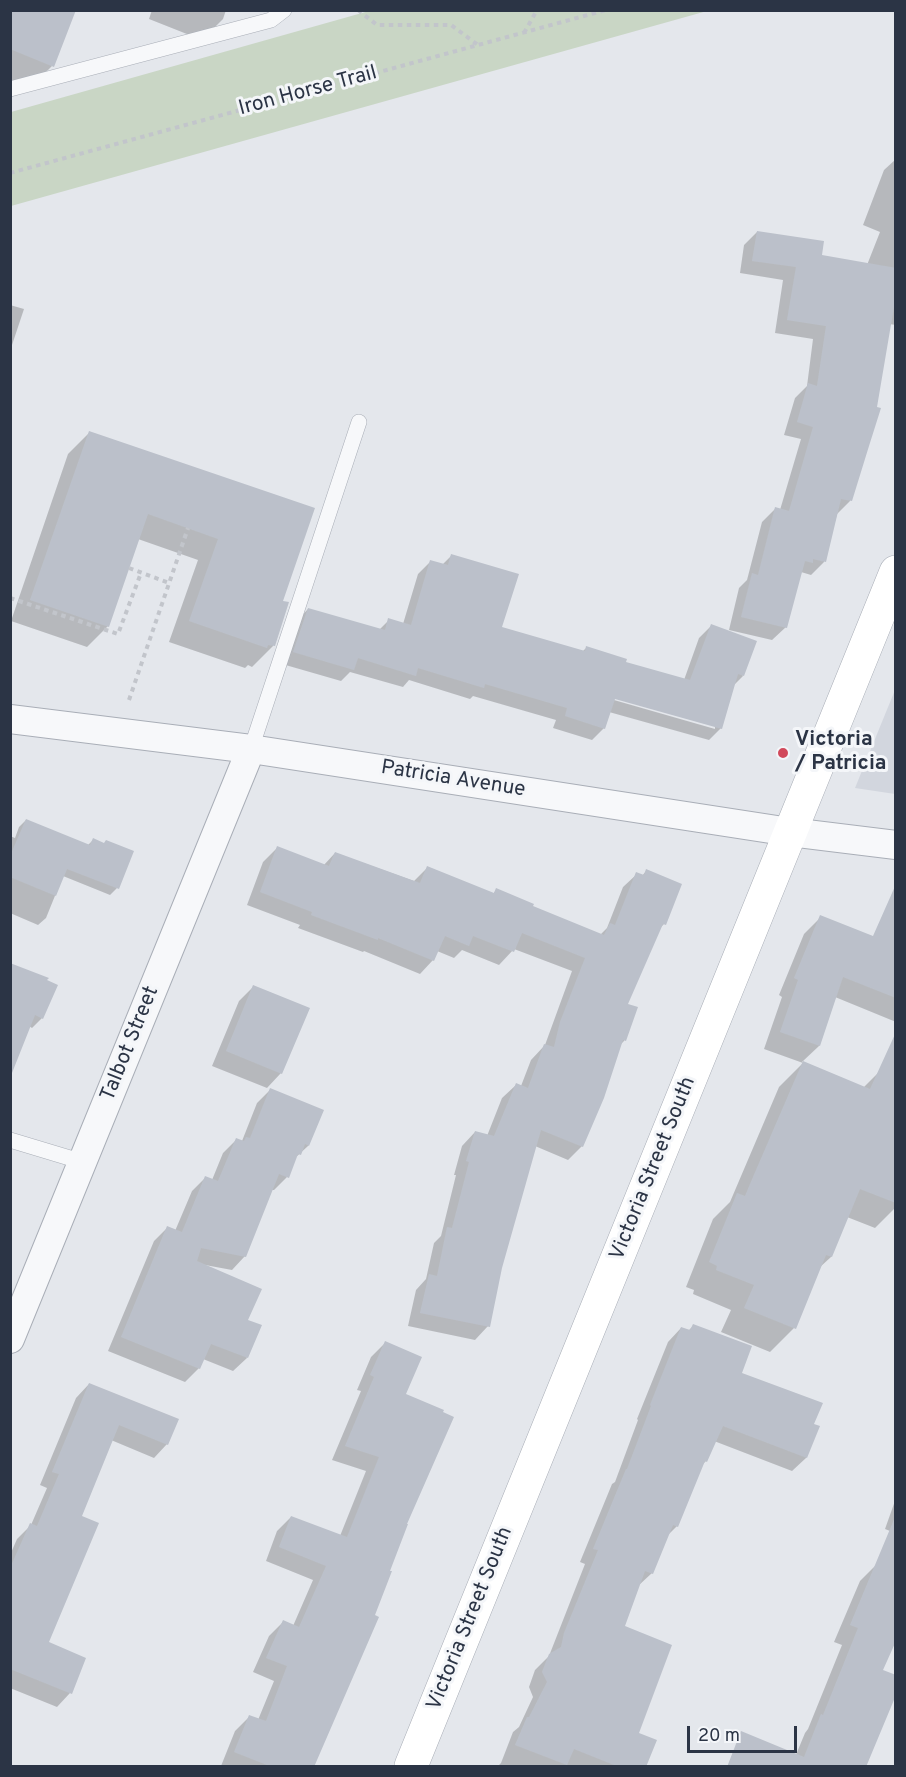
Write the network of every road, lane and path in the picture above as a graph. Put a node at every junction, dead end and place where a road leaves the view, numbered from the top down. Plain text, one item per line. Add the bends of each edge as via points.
1 (284, 10) edge
2 (358, 10) edge
3 (537, 10) edge
4 (606, 10) edge
5 (524, 33) junction
6 (479, 46) junction
7 (10, 89) edge
8 (10, 173) edge
9 (359, 422) dead end
10 (188, 528) dead end
11 (129, 568) dead end
12 (896, 572) edge
13 (141, 573) junction
14 (169, 583) junction
15 (10, 598) edge
16 (127, 705) dead end
17 (10, 719) edge
18 (251, 749) junction
19 (790, 832) junction
20 (896, 846) edge
21 (10, 1140) edge
22 (83, 1162) junction
23 (10, 1339) edge
24 (411, 1767) edge

1 - 7 lane via 271,20
2 - 6 path via 377,26 451,25
3 - 5 path
4 - 5 path, Iron Horse Trail
5 - 6 path, Iron Horse Trail
6 - 8 path, Iron Horse Trail
9 - 18 lane
10 - 14 path
11 - 13 path
12 - 19 main road, Victoria Street South
13 - 14 path
13 - 15 path via 118,634
14 - 16 path
17 - 18 street, Patricia Avenue
18 - 19 street, Patricia Avenue
18 - 22 street, Talbot Street
19 - 20 street, Patricia Avenue
19 - 24 main road, Victoria Street South
21 - 22 lane
22 - 23 street, Talbot Street

